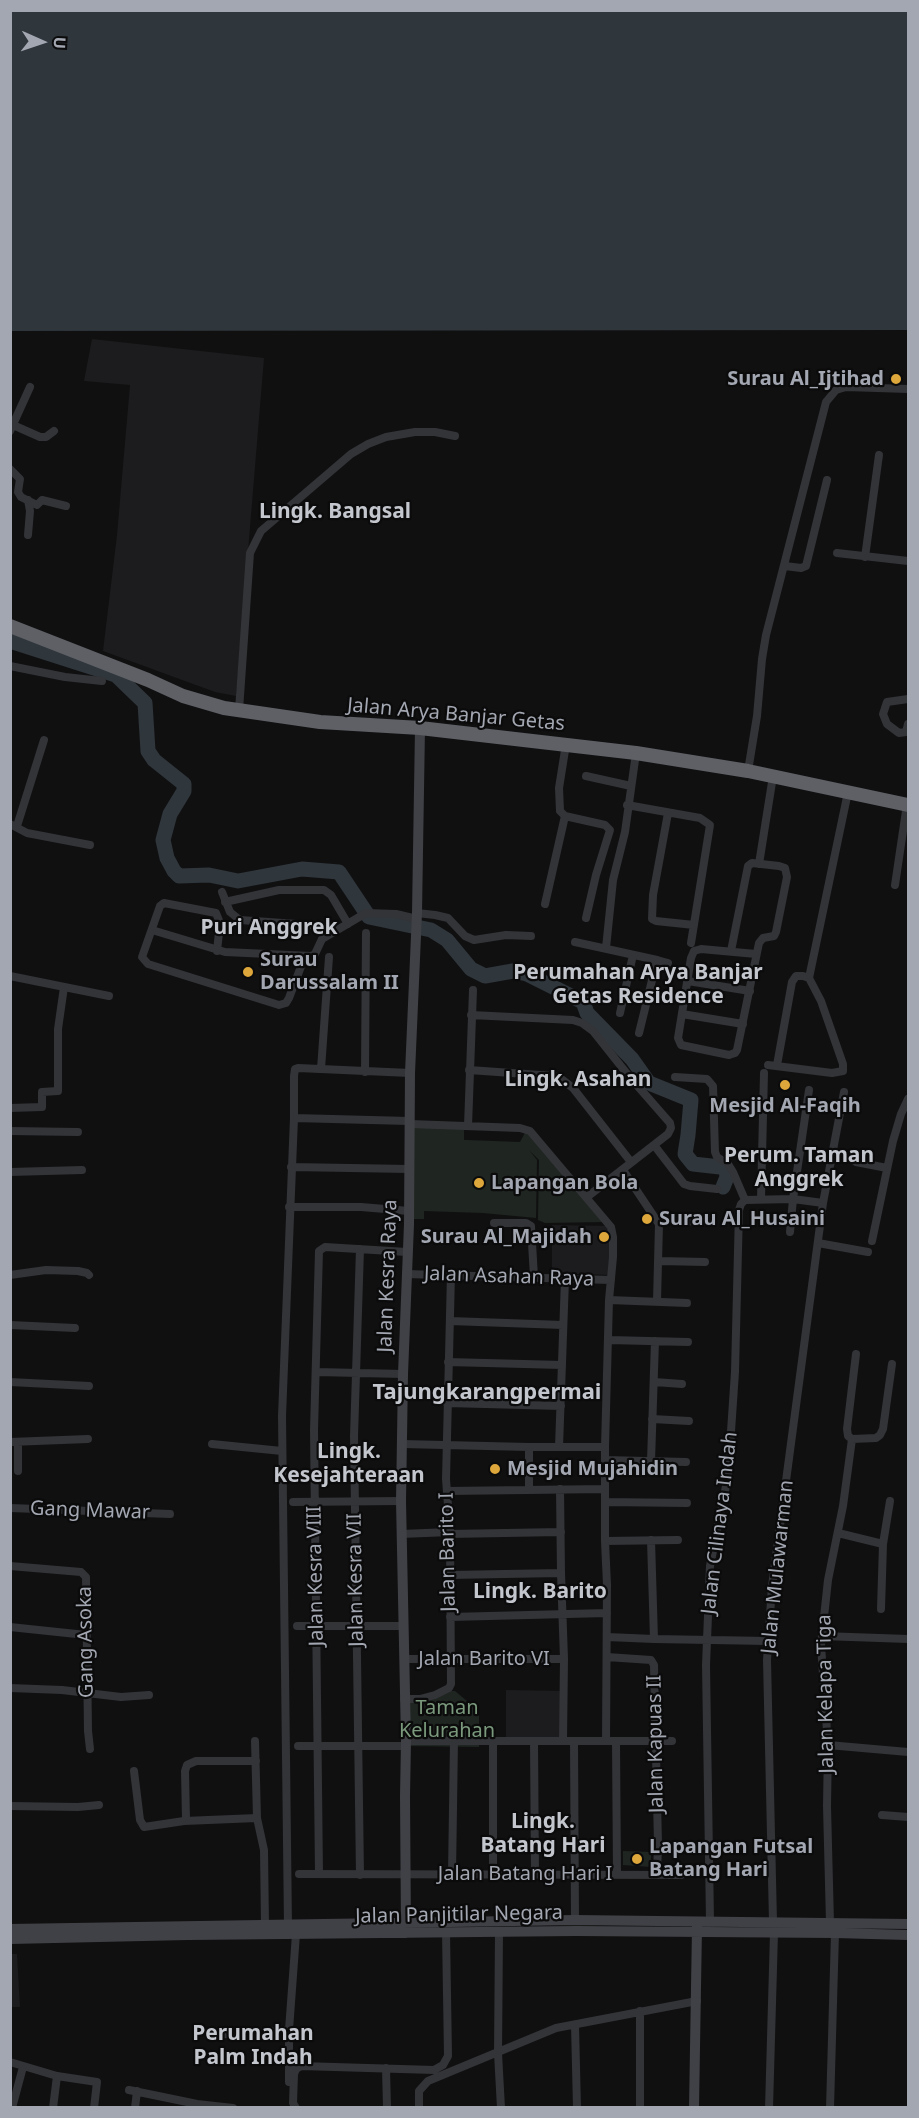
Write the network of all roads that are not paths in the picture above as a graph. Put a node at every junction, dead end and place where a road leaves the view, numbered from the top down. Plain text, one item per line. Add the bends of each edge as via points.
1 (30, 387) dead end
2 (909, 389) edge
3 (12, 428) edge
4 (54, 431) dead end
5 (455, 436) dead end
6 (879, 455) dead end
7 (10, 468) edge
8 (827, 480) dead end
9 (28, 500) junction
10 (66, 506) dead end
11 (28, 535) dead end
12 (837, 553) dead end
13 (865, 557) junction
14 (909, 561) edge
15 (785, 566) junction
16 (10, 626) edge
17 (10, 666) edge
18 (102, 681) dead end
19 (909, 699) edge
20 (239, 710) junction
21 (909, 724) edge
22 (420, 728) junction
23 (44, 741) dead end
24 (567, 744) junction
25 (636, 753) junction
26 (748, 771) junction
27 (586, 776) dead end
28 (773, 776) junction
29 (631, 786) junction
30 (848, 792) junction
31 (627, 805) junction
32 (908, 805) edge
33 (668, 813) junction
34 (565, 816) junction
35 (14, 825) edge
36 (90, 845) dead end
37 (759, 864) junction
38 (895, 885) dead end
39 (222, 892) dead end
40 (225, 902) junction
41 (545, 904) dead end
42 (586, 918) dead end
43 (417, 919) junction
44 (348, 924) junction
45 (694, 925) junction
46 (152, 930) junction
47 (337, 930) junction
48 (366, 933) dead end
49 (531, 936) dead end
50 (575, 942) dead end
51 (691, 943) dead end
52 (606, 948) junction
53 (217, 951) junction
54 (731, 951) junction
55 (756, 954) junction
56 (633, 955) junction
57 (305, 956) junction
58 (328, 957) dead end
59 (657, 960) junction
60 (668, 963) dead end
61 (10, 976) edge
62 (809, 978) junction
63 (688, 981) junction
64 (64, 987) junction
65 (473, 990) dead end
66 (750, 991) junction
67 (109, 996) dead end
68 (621, 1013) dead end
69 (682, 1014) junction
70 (471, 1015) junction
71 (743, 1024) junction
72 (639, 1033) dead end
73 (768, 1065) dead end
74 (777, 1065) junction
75 (321, 1069) junction
76 (469, 1070) junction
77 (365, 1072) junction
78 (410, 1073) junction
79 (764, 1073) dead end
80 (675, 1077) dead end
81 (809, 1090) dead end
82 (844, 1092) dead end
83 (909, 1100) edge
84 (10, 1108) edge
85 (298, 1118) junction
86 (410, 1123) junction
87 (468, 1126) junction
88 (10, 1131) edge
89 (78, 1132) dead end
90 (654, 1145) junction
91 (631, 1162) junction
92 (856, 1162) dead end
93 (291, 1167) junction
94 (409, 1168) junction
95 (887, 1168) junction
96 (82, 1170) dead end
97 (623, 1170) junction
98 (10, 1172) edge
99 (717, 1189) dead end
100 (587, 1197) junction
101 (761, 1199) junction
102 (793, 1199) junction
103 (745, 1200) junction
104 (824, 1203) junction
105 (289, 1207) junction
106 (409, 1211) junction
107 (657, 1220) junction
108 (710, 1222) dead end
109 (494, 1223) dead end
110 (790, 1232) dead end
111 (872, 1241) dead end
112 (818, 1246) junction
113 (360, 1249) junction
114 (407, 1252) junction
115 (868, 1252) dead end
116 (659, 1261) junction
117 (705, 1262) dead end
118 (406, 1274) junction
119 (451, 1274) junction
120 (10, 1275) edge
121 (89, 1275) dead end
122 (534, 1277) junction
123 (565, 1279) junction
124 (611, 1280) junction
125 (609, 1300) junction
126 (657, 1302) junction
127 (687, 1303) dead end
128 (450, 1321) junction
129 (10, 1325) edge
130 (563, 1325) junction
131 (75, 1328) dead end
132 (609, 1340) junction
133 (655, 1341) junction
134 (688, 1342) dead end
135 (856, 1354) dead end
136 (448, 1362) junction
137 (892, 1364) dead end
138 (562, 1365) junction
139 (316, 1372) junction
140 (355, 1373) junction
141 (403, 1374) junction
142 (10, 1382) edge
143 (654, 1382) junction
144 (682, 1384) dead end
145 (89, 1386) dead end
146 (447, 1403) junction
147 (561, 1406) junction
148 (652, 1419) junction
149 (689, 1421) dead end
150 (88, 1439) dead end
151 (852, 1439) junction
152 (14, 1442) edge
153 (212, 1444) dead end
154 (402, 1444) junction
155 (446, 1444) junction
156 (529, 1447) junction
157 (559, 1447) junction
158 (605, 1447) junction
159 (282, 1450) junction
160 (605, 1460) junction
161 (651, 1461) junction
162 (686, 1462) dead end
163 (18, 1471) dead end
164 (605, 1489) junction
165 (529, 1490) junction
166 (560, 1490) junction
167 (447, 1491) junction
168 (401, 1501) junction
169 (890, 1501) dead end
170 (293, 1502) dead end
171 (315, 1502) junction
172 (355, 1502) junction
173 (605, 1502) junction
174 (687, 1503) dead end
175 (10, 1508) edge
176 (170, 1514) dead end
177 (561, 1532) junction
178 (450, 1533) junction
179 (838, 1533) junction
180 (401, 1534) junction
181 (605, 1540) junction
182 (651, 1540) junction
183 (678, 1540) dead end
184 (883, 1544) junction
185 (10, 1566) edge
186 (561, 1573) junction
187 (449, 1575) junction
188 (881, 1610) dead end
189 (562, 1613) junction
190 (607, 1613) junction
191 (450, 1617) junction
192 (297, 1626) dead end
193 (357, 1626) junction
194 (404, 1626) junction
195 (10, 1627) edge
196 (316, 1627) junction
197 (86, 1635) junction
198 (822, 1636) junction
199 (607, 1637) junction
200 (654, 1639) junction
201 (707, 1639) junction
202 (909, 1639) edge
203 (768, 1641) junction
204 (607, 1657) junction
205 (404, 1659) junction
206 (450, 1659) junction
207 (564, 1659) junction
208 (10, 1688) edge
209 (87, 1692) junction
210 (149, 1695) dead end
211 (404, 1699) junction
212 (255, 1741) dead end
213 (454, 1741) junction
214 (534, 1741) junction
215 (563, 1741) junction
216 (574, 1741) junction
217 (606, 1741) junction
218 (672, 1741) dead end
219 (493, 1742) junction
220 (616, 1742) junction
221 (656, 1742) junction
222 (406, 1743) junction
223 (828, 1745) junction
224 (298, 1746) dead end
225 (318, 1746) junction
226 (359, 1746) junction
227 (90, 1749) dead end
228 (909, 1752) edge
229 (256, 1761) junction
230 (134, 1771) dead end
231 (99, 1805) dead end
232 (10, 1806) edge
233 (882, 1815) dead end
234 (909, 1817) edge
235 (257, 1818) junction
236 (186, 1820) junction
237 (575, 1873) junction
238 (299, 1874) dead end
239 (319, 1874) junction
240 (452, 1874) junction
241 (493, 1874) junction
242 (535, 1874) junction
243 (617, 1874) junction
244 (360, 1875) junction
245 (406, 1875) junction
246 (657, 1875) junction
247 (681, 1875) dead end
248 (575, 1920) junction
249 (710, 1921) junction
250 (909, 1924) edge
251 (266, 1925) junction
252 (697, 1926) junction
253 (406, 1928) junction
254 (774, 1928) junction
255 (832, 1928) junction
256 (10, 1929) edge
257 (292, 1930) junction
258 (446, 1932) junction
259 (499, 1933) junction
260 (909, 1935) edge
261 (10, 1939) edge
262 (697, 2001) junction
263 (640, 2011) junction
264 (575, 2025) junction
265 (289, 2030) junction
266 (212, 2035) dead end
267 (498, 2053) junction
268 (10, 2062) edge
269 (23, 2067) junction
270 (386, 2068) junction
271 (57, 2076) junction
272 (831, 2107) edge
273 (12, 2108) edge
274 (53, 2108) edge
275 (94, 2108) edge
276 (135, 2108) edge
277 (233, 2108) edge
278 (289, 2108) edge
279 (296, 2108) edge
280 (387, 2108) edge
281 (419, 2108) edge
282 (501, 2108) edge
283 (577, 2108) edge
284 (640, 2108) edge
285 (694, 2108) edge
286 (769, 2108) edge

1 - 3 street
2 - 15 street via 846,387 830,395
3 - 4 street via 40,437
5 - 20 street via 405,433 368,444 261,531 250,553
6 - 13 street
7 - 9 street via 20,479 19,495
8 - 15 street via 806,566
9 - 10 street via 37,505 42,500
9 - 11 street
12 - 13 street
13 - 14 street
15 - 26 street via 762,659 758,716
16 - 20 highway, Jalan Arya Banjar Getas via 183,696
17 - 18 street
19 - 21 street via 887,702 883,711 886,722 899,733 906,732
20 - 22 highway, Jalan Arya Banjar Getas via 320,722
22 - 24 highway, Jalan Arya Banjar Getas
22 - 43 main road, Jalan Kesra Raya
23 - 35 street
24 - 25 highway, Jalan Arya Banjar Getas
24 - 34 street via 558,797
25 - 26 highway, Jalan Arya Banjar Getas
25 - 29 street
26 - 28 highway, Jalan Arya Banjar Getas
27 - 29 street
28 - 30 highway, Jalan Arya Banjar Getas
28 - 37 street
29 - 31 street
30 - 32 highway, Jalan Arya Banjar Getas
30 - 62 street
31 - 33 street
31 - 52 street
32 - 38 street
33 - 45 street via 700,818 710,825
33 - 45 street via 652,919
34 - 41 street
34 - 42 street via 605,825 610,830
35 - 36 street via 27,833
37 - 54 street via 752,863 747,868
37 - 55 street via 783,867 787,877 776,932 761,940
39 - 40 street
40 - 44 street via 279,890 324,890
40 - 47 street via 240,920
43 - 44 street via 372,913
43 - 49 street via 448,918 474,940
43 - 78 main road, Jalan Kesra Raya
44 - 47 street
45 - 51 street
46 - 53 street
46 - 53 street via 164,903 211,911 218,914 220,921
46 - 57 street via 142,954 148,964 281,1005 289,998
47 - 57 street via 320,941 314,955
48 - 77 street
50 - 52 street
52 - 56 street
53 - 57 street
54 - 55 street
54 - 63 street via 694,951
55 - 66 street
56 - 59 street
56 - 68 street
58 - 75 street
59 - 60 street
59 - 72 street
61 - 64 street
62 - 74 street via 798,975 792,982
62 - 74 street via 825,1010 843,1071
63 - 66 street
63 - 69 street
64 - 67 street
64 - 84 street via 58,1029 58,1090 43,1091 42,1106
65 - 70 street
66 - 71 street
69 - 71 street
69 - 71 street via 678,1038 681,1045 731,1055 739,1046
70 - 76 street
70 - 90 street via 573,1020 586,1025 671,1124 669,1133
73 - 74 street
75 - 77 street
75 - 85 street via 295,1069
76 - 87 street
76 - 91 street via 560,1078 573,1088
77 - 78 street
78 - 86 main road, Jalan Kesra Raya
79 - 101 street
80 - 103 street via 706,1079 713,1086 715,1152 728,1164
81 - 102 street
82 - 104 street, Jalan Mulawarman
83 - 95 street via 897,1124
85 - 86 street
85 - 93 street
86 - 87 street
86 - 94 main road, Jalan Kesra Raya
87 - 100 street via 530,1131
88 - 89 street
90 - 91 street
90 - 99 street via 684,1184
91 - 97 street
92 - 95 street
93 - 94 street
93 - 105 street
94 - 106 main road, Jalan Kesra Raya
95 - 111 street
96 - 98 street
97 - 100 street
97 - 107 street
100 - 124 street via 611,1227
101 - 102 street
101 - 103 street
102 - 104 street
102 - 110 street
103 - 201 street, Jalan Cilinaya Indah via 739,1210 728,1476 710,1566
104 - 112 street, Jalan Mulawarman
105 - 106 street
105 - 159 street
106 - 114 main road, Jalan Kesra Raya
107 - 108 street
107 - 116 street
109 - 122 street via 531,1226
112 - 115 street
112 - 203 street, Jalan Mulawarman via 773,1575
113 - 114 street
113 - 139 street, Jalan Kesra VIII via 320,1248
113 - 140 street, Jalan Kesra VII
114 - 118 main road, Jalan Kesra Raya
116 - 117 street
116 - 126 street
118 - 119 street, Jalan Asahan Raya
118 - 141 main road, Jalan Kesra Raya
119 - 122 street, Jalan Asahan Raya
119 - 128 street, Jalan Barito I
120 - 121 street via 46,1270
122 - 123 street, Jalan Asahan Raya
123 - 124 street, Jalan Asahan Raya
123 - 130 street
124 - 125 street
125 - 126 street
125 - 132 street
126 - 127 street
128 - 130 street
128 - 136 street, Jalan Barito I
129 - 131 street
130 - 138 street
132 - 133 street
132 - 158 street
133 - 134 street
133 - 143 street
135 - 151 street, Jalan Kelapa Tiga via 847,1429
136 - 138 street
136 - 146 street, Jalan Barito I
137 - 151 street via 880,1435
138 - 147 street
139 - 140 street
139 - 171 street, Jalan Kesra VIII
140 - 141 street
140 - 172 street, Jalan Kesra VII
141 - 154 main road, Jalan Kesra Raya
142 - 145 street
143 - 144 street
143 - 148 street
146 - 147 street
146 - 155 street, Jalan Barito I
147 - 157 street
148 - 149 street
148 - 161 street
150 - 152 street
151 - 179 street, Jalan Kelapa Tiga
152 - 163 street
153 - 159 street
154 - 155 street
154 - 168 main road, Jalan Kesra Raya
155 - 156 street
155 - 167 street, Jalan Barito I
156 - 157 street
156 - 165 street
157 - 158 street
158 - 160 street
159 - 257 street
160 - 161 street
160 - 164 street
161 - 162 street
164 - 166 street
164 - 173 street
165 - 166 street
165 - 167 street
166 - 177 street
167 - 178 street, Jalan Barito I
168 - 172 street
168 - 180 main road, Jalan Kesra Raya
169 - 184 street
170 - 171 street
171 - 172 street
171 - 196 street, Jalan Kesra VIII
172 - 193 street, Jalan Kesra VII
173 - 174 street
173 - 181 street
175 - 176 street, Gang Mawar
177 - 178 street
177 - 186 street
178 - 180 street
178 - 187 street, Jalan Barito I
179 - 184 street
179 - 198 street, Jalan Kelapa Tiga
180 - 194 main road, Jalan Kesra Raya
181 - 182 street
181 - 190 street
182 - 183 street
182 - 200 street
184 - 188 street
185 - 197 street, Gang Asoka via 84,1573
186 - 187 street
186 - 189 street
187 - 191 street, Jalan Barito I
189 - 190 street
189 - 191 street
189 - 207 street
190 - 199 street
191 - 206 street, Jalan Barito I
192 - 196 street
193 - 194 street
193 - 196 street
193 - 226 street, Jalan Kesra VII
194 - 205 main road, Jalan Kesra Raya
195 - 197 street
196 - 225 street, Jalan Kesra VIII
197 - 209 street, Gang Asoka
198 - 202 street
198 - 223 street, Jalan Kelapa Tiga
199 - 200 street
199 - 204 street
200 - 201 street
201 - 203 street
201 - 249 street, Jalan Cilinaya Indah
203 - 254 street, Jalan Mulawarman
204 - 217 street
204 - 221 street, Jalan Kapuas II via 654,1663
205 - 206 street, Jalan Barito VI
205 - 211 main road, Jalan Kesra Raya
206 - 207 street, Jalan Barito VI
206 - 211 street, Jalan Barito I via 449,1688 428,1698
207 - 215 street
208 - 209 street
209 - 210 street via 122,1697
209 - 227 street, Gang Asoka
211 - 222 main road, Jalan Kesra Raya
212 - 229 street
213 - 219 street
213 - 222 street
213 - 240 street
214 - 215 street
214 - 219 street
214 - 242 street
215 - 216 street
216 - 217 street
216 - 237 street
217 - 220 street
218 - 221 street
219 - 241 street
220 - 221 street
220 - 243 street
221 - 246 street, Jalan Kapuas II
222 - 226 street
222 - 245 main road, Jalan Kesra Raya
223 - 228 street
223 - 255 street, Jalan Kelapa Tiga via 826,1806
224 - 225 street
225 - 226 street
225 - 239 street, Jalan Kesra VIII
226 - 244 street, Jalan Kesra VII
229 - 235 street
229 - 236 street via 189,1764 184,1772
230 - 236 street via 142,1825
231 - 232 street
233 - 234 street
235 - 236 street
235 - 251 street via 264,1851
237 - 242 street, Jalan Batang Hari I
237 - 243 street, Jalan Batang Hari I
237 - 248 street
238 - 239 street, Jalan Batang Hari I
239 - 244 street, Jalan Batang Hari I
240 - 241 street, Jalan Batang Hari I
240 - 245 street, Jalan Batang Hari I
241 - 242 street, Jalan Batang Hari I
243 - 246 street, Jalan Batang Hari I
244 - 245 street, Jalan Batang Hari I
245 - 253 main road, Jalan Kesra Raya
246 - 247 street, Jalan Batang Hari I
248 - 252 main road
248 - 253 main road
249 - 252 main road
249 - 254 main road
250 - 255 main road
251 - 256 main road
251 - 257 main road
252 - 254 main road, Jalan Panjitilar Negara
252 - 259 main road, Jalan Panjitilar Negara
252 - 262 main road
253 - 257 main road
253 - 258 main road, Jalan Panjitilar Negara
254 - 255 main road, Jalan Panjitilar Negara
254 - 286 street, Jalan Mulawarman
255 - 260 main road, Jalan Panjitilar Negara
255 - 272 street, Jalan Kelapa Tiga
257 - 261 main road
257 - 265 street
258 - 259 main road, Jalan Panjitilar Negara
258 - 270 street via 446,2061 434,2070
259 - 267 street
262 - 263 street
262 - 285 main road
263 - 264 street
263 - 284 street
264 - 267 street via 556,2028
264 - 283 street
265 - 266 street
265 - 278 street
267 - 281 street via 428,2081 419,2091
267 - 282 street
268 - 269 street
269 - 271 street
269 - 273 street
270 - 279 street via 301,2066 293,2076
270 - 280 street
271 - 274 street
271 - 275 street via 97,2082
276 - 277 street via 133,2090

